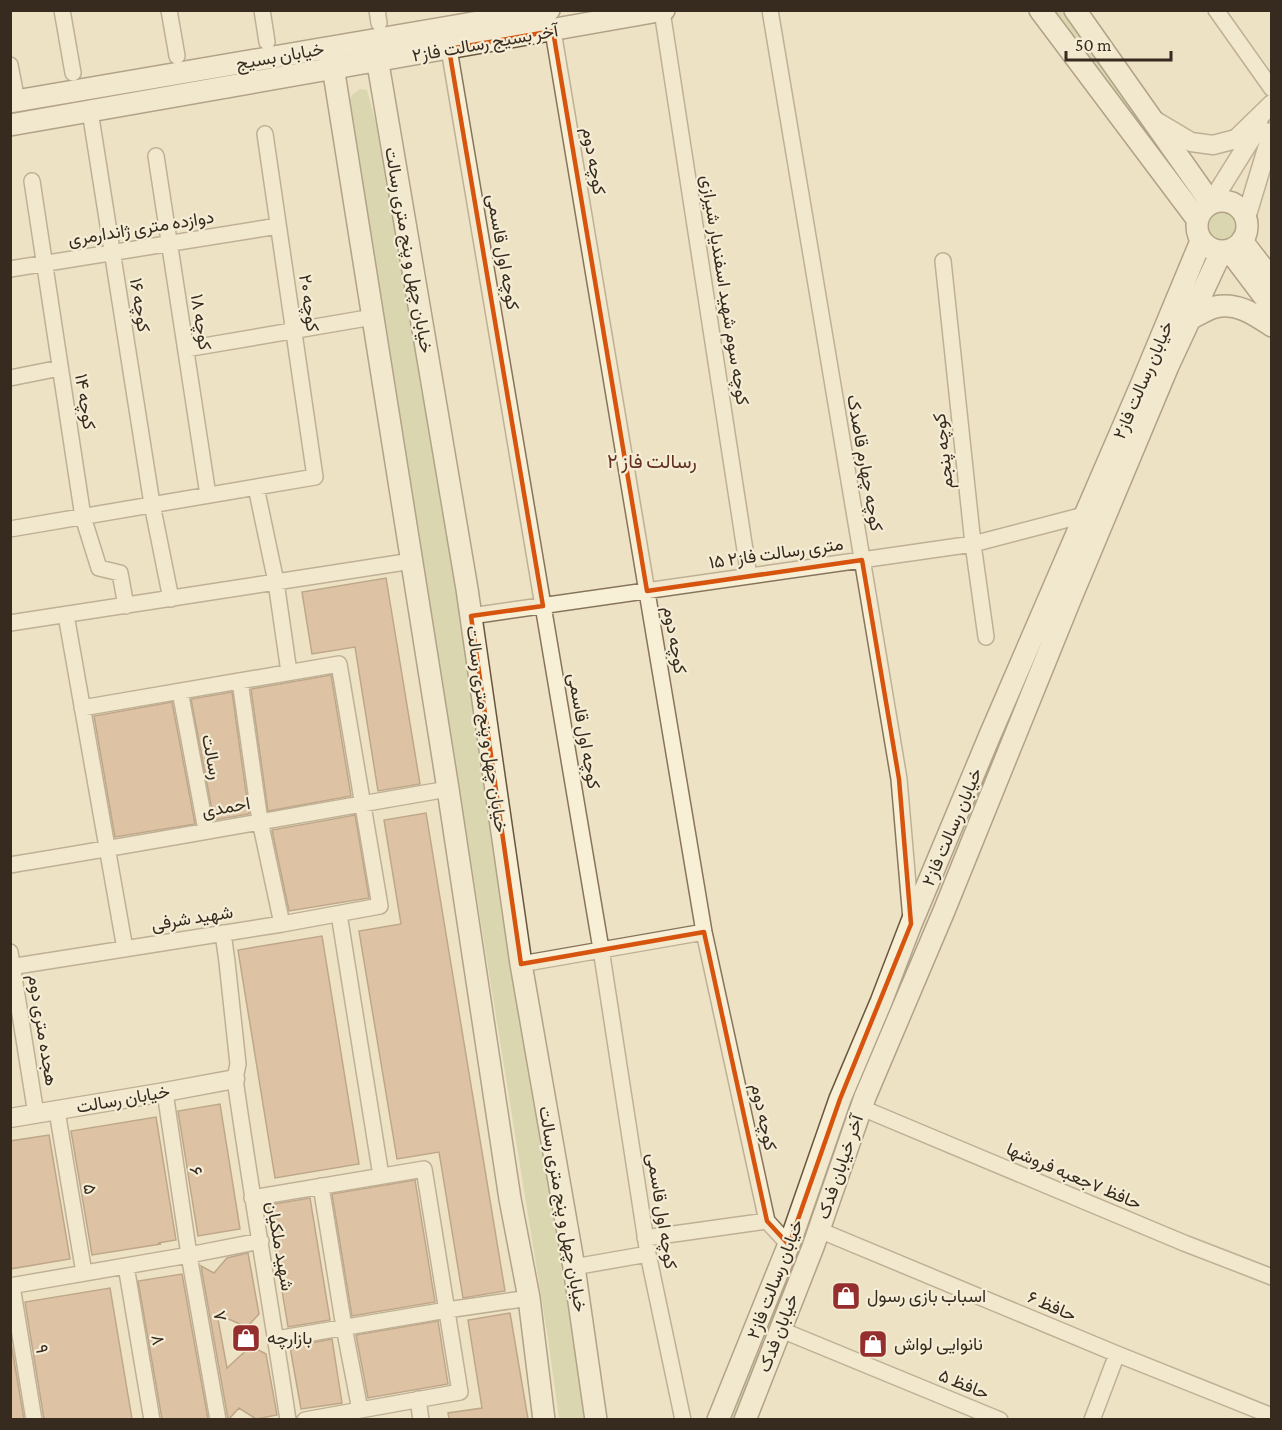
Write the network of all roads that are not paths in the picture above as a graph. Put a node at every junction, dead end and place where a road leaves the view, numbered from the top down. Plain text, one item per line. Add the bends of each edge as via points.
1 (62, 10) edge
2 (169, 10) edge
3 (262, 10) edge
4 (770, 10) edge
5 (1040, 10) edge
6 (1075, 10) edge
7 (1216, 10) edge
8 (663, 11) edge
9 (551, 21) edge
10 (377, 24) edge
11 (267, 42) dead end
12 (330, 48) junction
13 (449, 49) junction
14 (177, 56) dead end
15 (377, 62) junction
16 (10, 65) edge
17 (333, 69) junction
18 (73, 73) dead end
19 (1272, 89) edge
20 (14, 101) edge
21 (1272, 105) edge
22 (90, 111) junction
23 (1151, 119) junction
24 (16, 124) edge
25 (1272, 132) edge
26 (265, 134) dead end
27 (156, 156) dead end
28 (32, 181) dead end
29 (1204, 211) junction
30 (1246, 218) junction
31 (278, 226) junction
32 (1201, 241) junction
33 (169, 243) junction
34 (1232, 247) junction
35 (112, 253) junction
36 (944, 261) dead end
37 (44, 264) junction
38 (10, 269) edge
39 (1272, 280) edge
40 (1272, 307) edge
41 (373, 317) junction
42 (1190, 319) junction
43 (1272, 326) edge
44 (294, 331) junction
45 (186, 349) junction
46 (60, 369) junction
47 (10, 378) edge
48 (256, 487) junction
49 (208, 495) junction
50 (152, 504) junction
51 (1084, 515) junction
52 (83, 516) junction
53 (10, 529) edge
54 (973, 544) junction
55 (862, 560) junction
56 (412, 561) junction
57 (749, 576) junction
58 (276, 582) junction
59 (647, 591) junction
60 (171, 599) junction
61 (126, 606) junction
62 (543, 606) junction
63 (66, 615) junction
64 (471, 616) junction
65 (10, 623) edge
66 (986, 637) dead end
67 (289, 672) junction
68 (240, 681) junction
69 (180, 691) junction
70 (82, 708) junction
71 (448, 789) junction
72 (363, 804) junction
73 (955, 818) junction
74 (260, 821) junction
75 (978, 828) junction
76 (206, 830) junction
77 (108, 849) junction
78 (10, 865) edge
79 (339, 915) junction
80 (282, 924) junction
81 (911, 924) junction
82 (704, 932) junction
83 (223, 933) junction
84 (125, 949) junction
85 (601, 949) junction
86 (11, 962) edge
87 (521, 964) junction
88 (235, 1079) junction
89 (165, 1092) junction
90 (840, 1099) junction
91 (862, 1108) junction
92 (57, 1111) junction
93 (36, 1114) junction
94 (10, 1118) edge
95 (381, 1176) junction
96 (321, 1186) junction
97 (252, 1198) junction
98 (767, 1221) junction
99 (816, 1238) junction
100 (261, 1241) junction
101 (789, 1245) junction
102 (646, 1246) junction
103 (189, 1255) junction
104 (126, 1266) junction
105 (574, 1267) junction
106 (84, 1273) junction
107 (1272, 1277) edge
108 (11, 1286) edge
109 (530, 1298) junction
110 (447, 1310) junction
111 (344, 1327) junction
112 (779, 1329) junction
113 (276, 1339) junction
114 (1117, 1354) junction
115 (417, 1399) junction
116 (360, 1410) junction
117 (1272, 1416) edge
118 (34, 1419) edge
119 (152, 1419) edge
120 (218, 1419) edge
121 (288, 1419) edge
122 (304, 1419) edge
123 (421, 1419) edge
124 (544, 1419) edge
125 (596, 1419) edge
126 (683, 1419) edge
127 (718, 1419) edge
128 (746, 1419) edge
129 (1000, 1419) edge
130 (1092, 1419) edge

1 - 18 street
2 - 14 street
3 - 11 street
4 - 55 street, کوچه چهارم قاصدک
5 - 29 main road
6 - 23 main road
7 - 19 street
8 - 9 main road, آخر بسیج رسالت فاز۲
8 - 57 street, کوچه سوم شهید اسفندیار شیرازی
9 - 10 main road, خیابان بسیج
9 - 13 main road, آخر بسیج رسالت فاز۲
9 - 59 street, کوچه دوم
10 - 12 main road, خیابان بسیج
10 - 15 main road, خیابان چهل و پنج متری رسالت
12 - 17 main road
12 - 20 main road, خیابان بسیج
13 - 15 main road, آخر بسیج رسالت فاز۲
13 - 62 street, کوچه اول قاسمی
15 - 17 main road, خیابان بسیج
15 - 64 main road, خیابان چهل و پنج متری رسالت
16 - 20 street
17 - 22 main road, خیابان بسیج
17 - 41 main road
20 - 24 main road
21 - 23 street via 1236,139 1213,145 1191,142
21 - 29 street
22 - 24 main road, خیابان بسیج
22 - 35 street, ۱۶ کوچه
23 - 29 main road
25 - 30 street
26 - 31 street, ۲۰ کوچه
27 - 33 street, ۱۸ کوچه
28 - 37 street, ‍‍ ۱۴ کوچه
29 - 30 main road via 1223,201 1234,204
29 - 32 main road via 1196,226
30 - 34 main road via 1247,225
31 - 33 street, دوازده متری ژاندارمری
31 - 44 street, ۲۰ کوچه
32 - 34 main road via 1211,249
32 - 51 main road, خیابان رسالت فاز۲
33 - 35 street, دوازده متری ژاندارمری
33 - 45 street, ۱۸ کوچه
34 - 39 main road via 1245,245
34 - 40 main road
34 - 42 main road, خیابان رسالت فاز۲ via 1216,263
35 - 37 street, دوازده متری ژاندارمری
35 - 50 street, ۱۶ کوچه
36 - 54 street, کوچه پنجم
37 - 38 street, دوازده متری ژاندارمری
37 - 46 street, ‍‍ ۱۴ کوچه
41 - 44 street
41 - 56 main road
42 - 43 main road via 1213,307 1230,305
42 - 75 main road, خیابان رسالت فاز۲ via 1090,550
44 - 45 street
44 - 48 street, ۲۰ کوچه via 315,477
45 - 49 street, ۱۸ کوچه
46 - 47 street
46 - 52 street, ‍‍ ۱۴ کوچه
48 - 49 street
48 - 58 street
49 - 50 street
50 - 52 street
50 - 60 street, ۱۶ کوچه
51 - 54 street, ۱۵ متری رسالت فاز۲
51 - 73 main road, خیابان رسالت فاز۲
52 - 53 street
52 - 61 street, ‍‍ ۱۴ کوچه via 99,568 120,573
54 - 55 street, ۱۵ متری رسالت فاز۲
54 - 66 street, کوچه پنجم
55 - 57 street, ۱۵ متری رسالت فاز۲
55 - 81 street, کوچه چهارم قاصدک via 898,779
56 - 58 street
56 - 71 main road
57 - 59 street, ۱۵ متری رسالت فاز۲
58 - 60 street
58 - 67 street
59 - 62 street, ۱۵ متری رسالت فاز۲
59 - 82 street, کوچه دوم
60 - 61 street
61 - 63 street
62 - 64 street, ۱۵ متری رسالت فاز۲
62 - 85 street, کوچه اول قاسمی
63 - 65 street
63 - 70 street
64 - 87 main road, خیابان چهل و پنج متری رسالت
67 - 68 street
67 - 72 street via 339,664
68 - 69 street
68 - 74 street
69 - 70 street
69 - 76 street, رسالت
70 - 77 street
71 - 72 street, احمدی
71 - 109 main road via 510,1199
72 - 74 street, احمدی
72 - 79 street, شهید شرفی via 380,906
73 - 75 street
73 - 81 main road, خیابان رسالت فاز۲
74 - 76 street, احمدی
74 - 80 street
75 - 91 main road, خیابان رسالت فاز۲
76 - 77 street, احمدی
77 - 78 street, احمدی
77 - 84 street
79 - 80 street, شهید شرفی
79 - 95 street
80 - 83 street, شهید شرفی
81 - 90 main road, خیابان رسالت فاز۲
82 - 85 street
82 - 98 street, کوچه دوم
83 - 84 street, شهید شرفی
83 - 88 street, شهید ملکیان via 238,1064
84 - 86 street, شهید شرفی
85 - 87 street
85 - 102 street, کوچه اول قاسمی
86 - 93 street, هجده متری دوم
87 - 105 main road, خیابان چهل و پنج متری رسالت
88 - 89 street, خیابان رسالت
88 - 97 street, شهید ملکیان
89 - 92 street, خیابان رسالت
89 - 103 street, ۶
90 - 91 main road, آخر خیابان فدک
90 - 101 main road, خیابان رسالت فاز۲
91 - 99 main road, آخر خیابان فدک
91 - 107 street, حافظ ۷جعبه فروشها via 1184,1244
92 - 93 street, خیابان رسالت
92 - 106 street, ۵
93 - 94 street, خیابان رسالت
95 - 96 street
95 - 110 street via 424,1169
96 - 97 street
96 - 111 street
97 - 100 street, شهید ملکیان
98 - 101 street
98 - 102 street
99 - 112 main road, خیابان فدک
99 - 114 street, حافظ ۶
100 - 103 street
100 - 113 street, شهید ملکیان
101 - 127 main road, خیابان رسالت فاز۲
102 - 105 street
102 - 126 street, کوچه اول قاسمی
103 - 104 street
103 - 120 street, ۷
104 - 106 street
104 - 119 street, ۸
105 - 125 main road, خیابان چهل و پنج متری رسالت
106 - 108 street
108 - 118 street, ۹
109 - 110 street
109 - 124 main road
110 - 111 street
110 - 115 street via 460,1392
111 - 113 street
111 - 116 street
112 - 128 main road, خیابان فدک
112 - 129 street, حافظ ۵
113 - 121 street, شهید ملکیان
114 - 117 street, حافظ ۶
114 - 130 street
115 - 116 street
115 - 123 street
116 - 122 street

